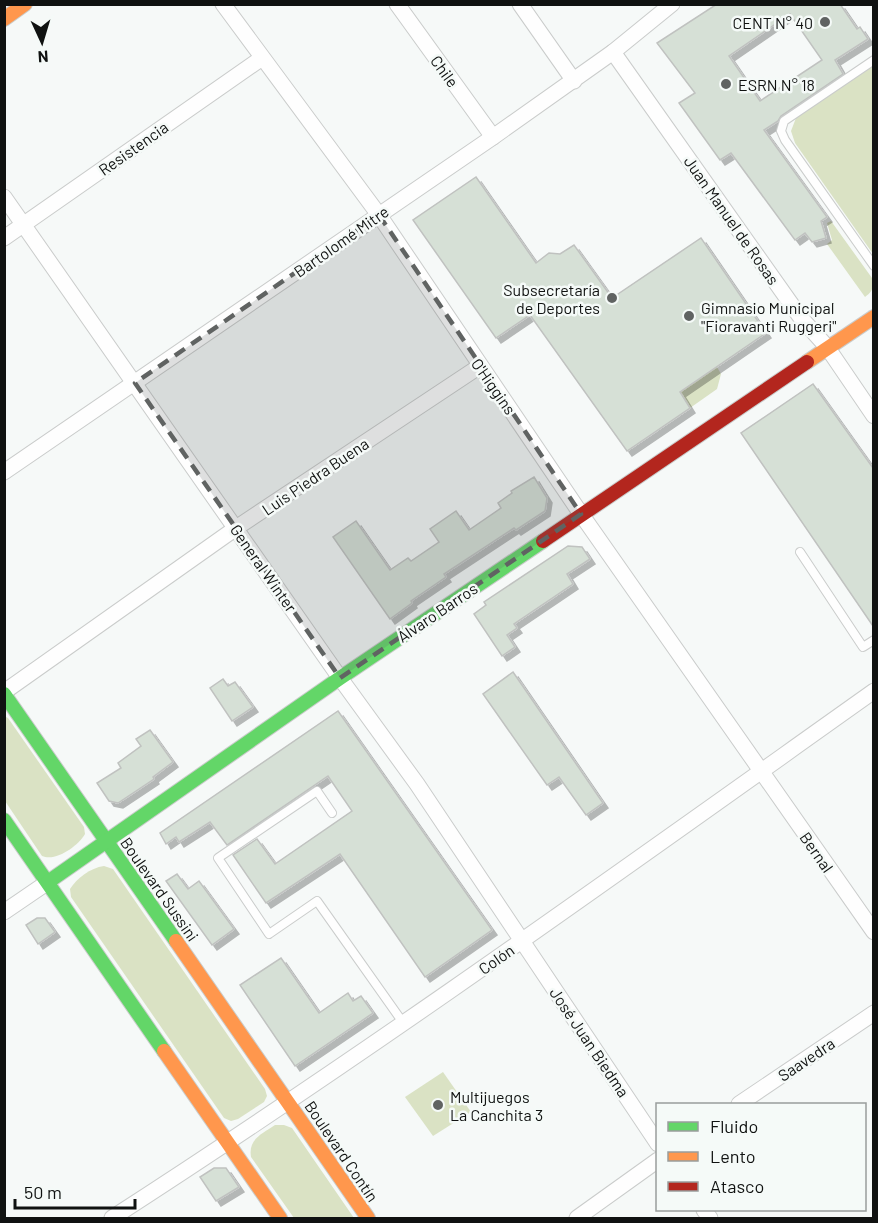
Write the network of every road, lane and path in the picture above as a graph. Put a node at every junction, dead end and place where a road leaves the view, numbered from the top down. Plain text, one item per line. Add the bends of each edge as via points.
1 (25, 4) edge
2 (223, 4) edge
3 (397, 4) edge
4 (520, 4) edge
5 (669, 6) edge
6 (4, 19) edge
7 (613, 52) junction
8 (262, 58) junction
9 (873, 60) edge
10 (574, 81) junction
11 (493, 138) junction
12 (4, 196) edge
13 (379, 215) junction
14 (24, 225) junction
15 (4, 238) edge
16 (873, 266) edge
17 (873, 317) edge
18 (827, 348) junction
19 (480, 366) junction
20 (135, 383) junction
21 (873, 416) edge
22 (4, 472) edge
23 (581, 514) junction
24 (236, 528) junction
25 (800, 552) dead end
26 (873, 640) edge
27 (340, 678) junction
28 (873, 691) edge
29 (4, 693) edge
30 (761, 771) junction
31 (332, 813) dead end
32 (4, 820) edge
33 (107, 842) junction
34 (48, 882) junction
35 (4, 912) edge
36 (873, 932) edge
37 (522, 941) junction
38 (873, 1013) edge
39 (404, 1024) junction
40 (289, 1103) junction
41 (740, 1103) edge
42 (656, 1142) edge
43 (228, 1144) junction
44 (656, 1161) edge
45 (112, 1218) edge
46 (280, 1218) edge
47 (368, 1218) edge
48 (577, 1218) edge

1 - 6 main road
2 - 8 street, O'Higgins
3 - 11 street, Chile
4 - 10 street
5 - 7 street, Bartolomé Mitre
7 - 10 street, Bartolomé Mitre
7 - 18 street, Juan Manuel de Rosas via 801,318
8 - 13 street, O'Higgins
8 - 14 street, Resistencia
9 - 16 lane via 784,121 781,131
10 - 11 street, Bartolomé Mitre
11 - 13 street, Bartolomé Mitre
12 - 14 street, General Winter
13 - 19 street, O'Higgins
13 - 20 street, Bartolomé Mitre
14 - 15 street, Resistencia
14 - 20 street, General Winter
17 - 18 main road, Álvaro Barros
18 - 21 street, Juan Manuel de Rosas
18 - 23 main road, Álvaro Barros
19 - 23 street, O'Higgins
19 - 24 street, Luis Piedra Buena
20 - 22 street, Bartolomé Mitre
20 - 24 street, General Winter
23 - 27 main road, Álvaro Barros
23 - 30 street, O'Higgins
24 - 27 street, General Winter
24 - 29 street, Luis Piedra Buena
25 - 26 lane via 863,647
27 - 33 main road, Álvaro Barros
27 - 37 street, General Winter
28 - 30 street, Colón
29 - 33 main road, Boulevard Sussini
30 - 36 street, Bernal
30 - 37 street, Colón
31 - 39 lane via 316,791 218,858 269,934 317,901
32 - 34 main road
33 - 34 main road, Álvaro Barros
33 - 40 main road, Boulevard Sussini
34 - 35 street, Álvaro Barros
34 - 43 main road
37 - 39 street, Colón
37 - 42 street, José Juan Biedma
38 - 41 street, Saavedra
39 - 40 street, Colón
40 - 43 street, Colón
40 - 47 main road, Boulevard Contín
43 - 45 street, Colón
43 - 46 main road
44 - 48 street

